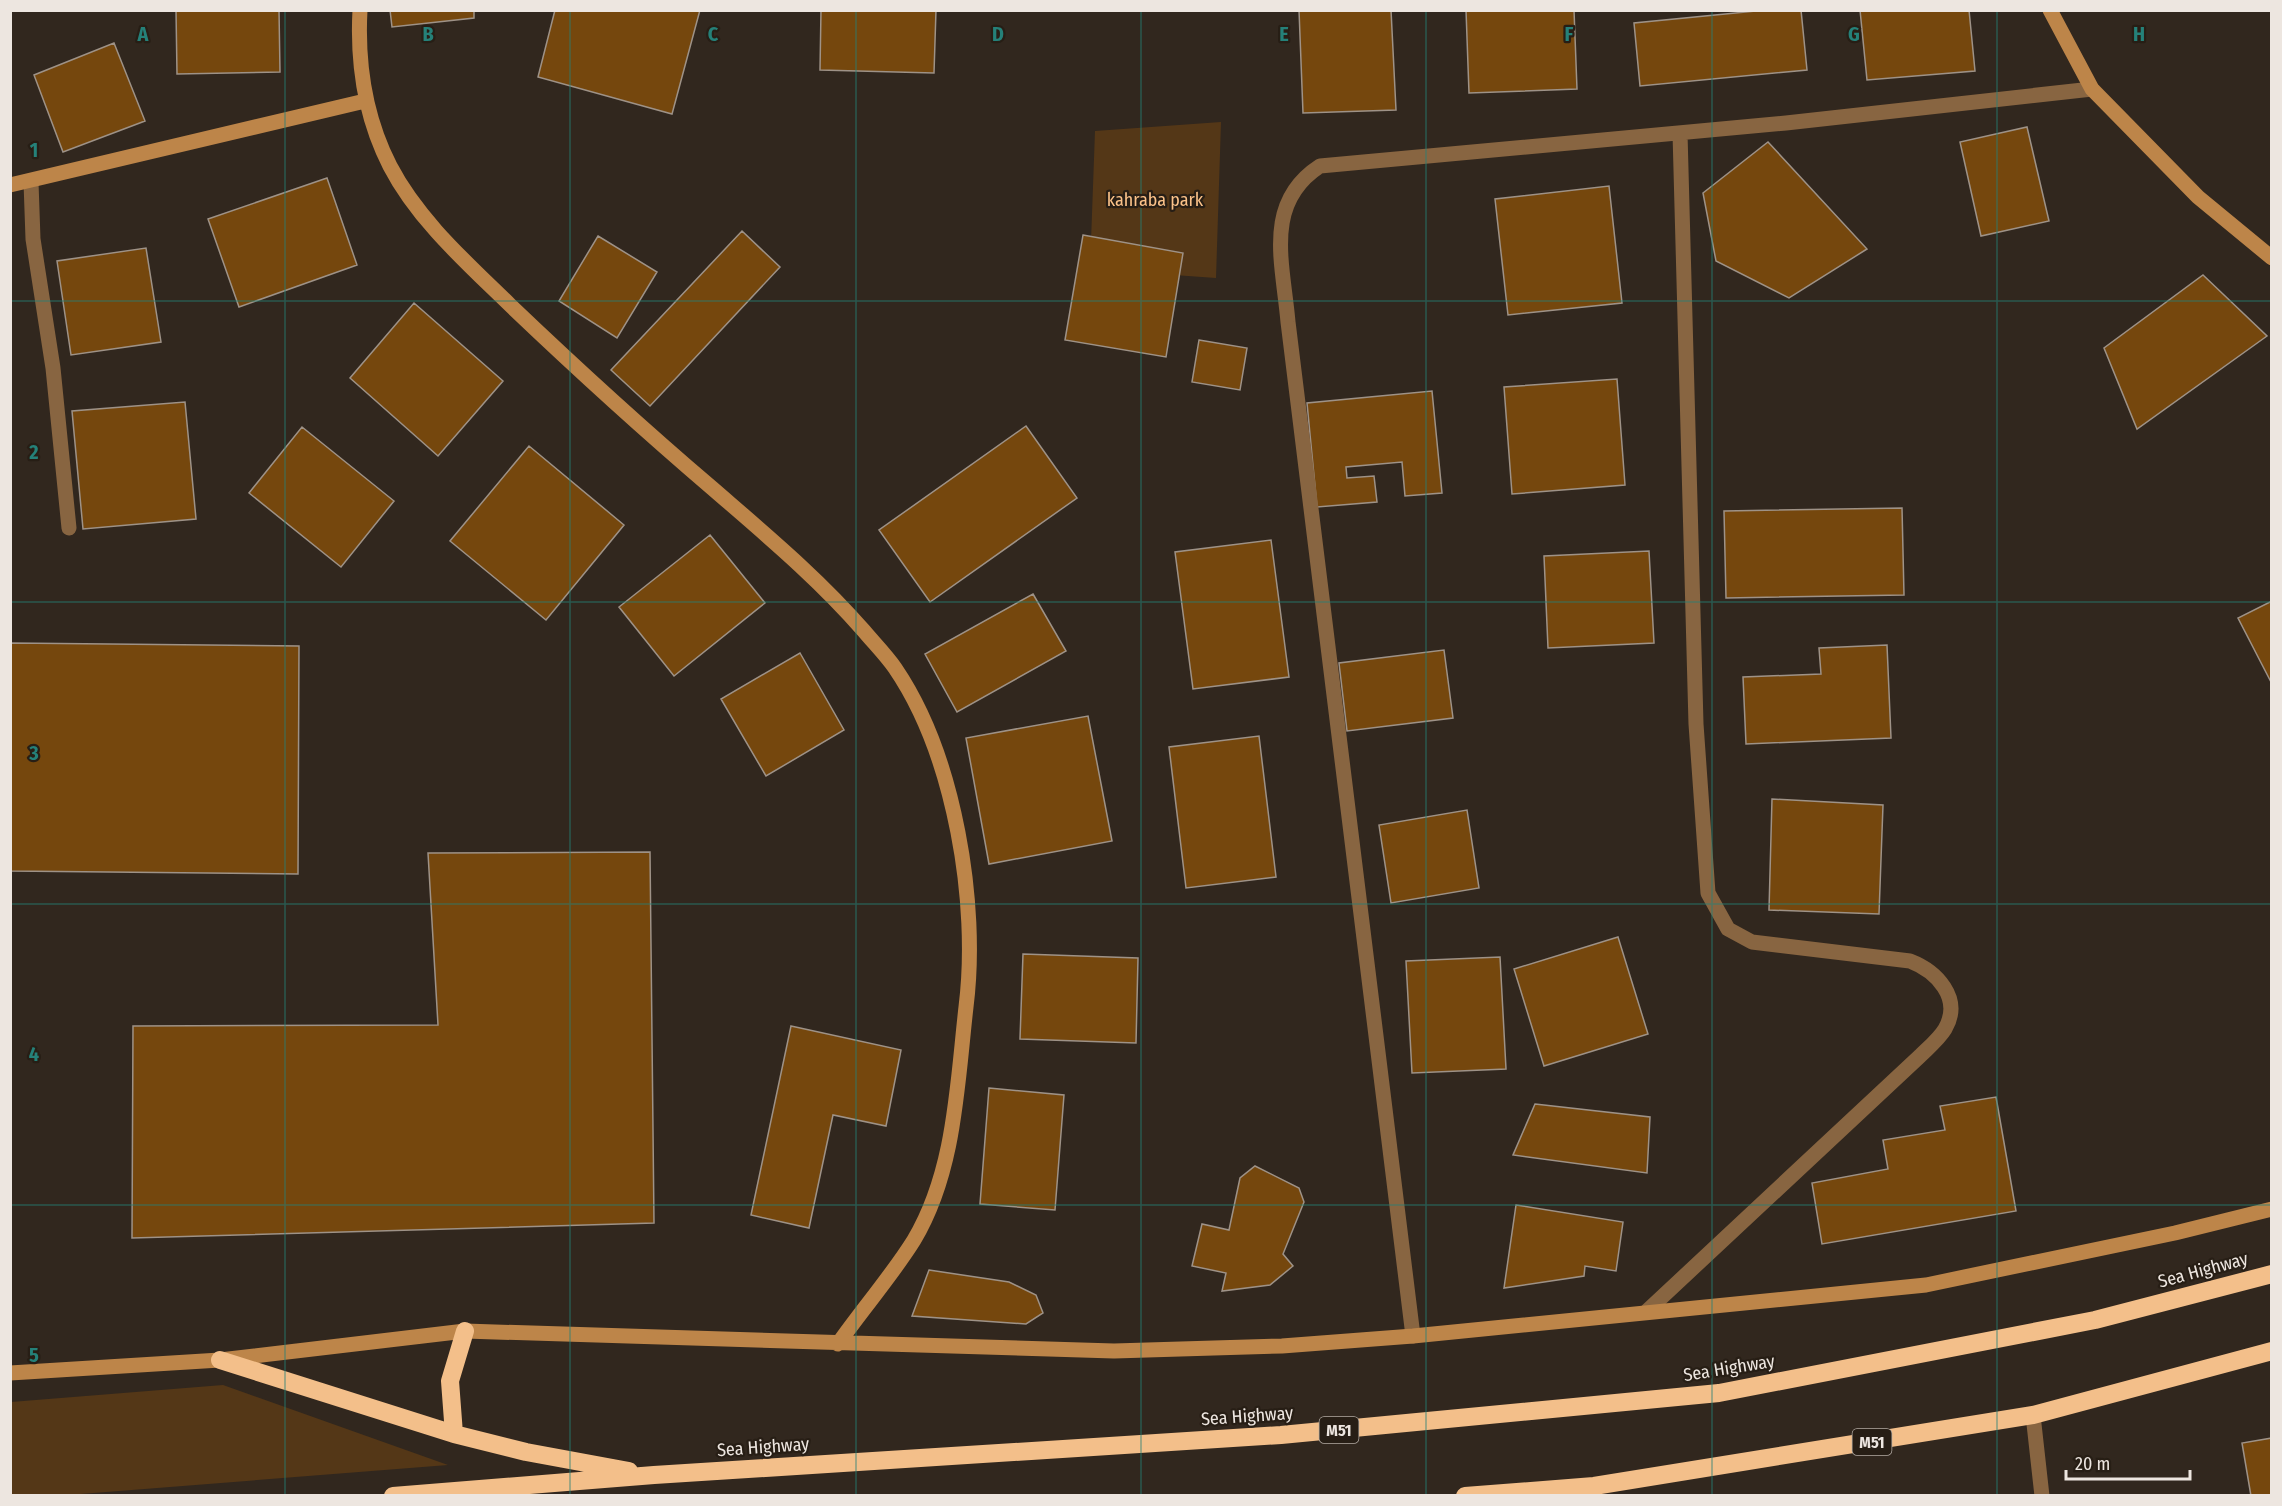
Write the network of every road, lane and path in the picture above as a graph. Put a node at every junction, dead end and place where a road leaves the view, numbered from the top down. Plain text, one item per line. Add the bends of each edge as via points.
1 (360, 10) edge
2 (2050, 10) edge
3 (2092, 88) junction
4 (365, 101) junction
5 (1680, 133) junction
6 (31, 182) junction
7 (10, 186) edge
8 (2271, 258) edge
9 (69, 528) dead end
10 (2271, 1209) edge
11 (2271, 1274) edge
12 (1647, 1311) junction
13 (465, 1331) junction
14 (1413, 1336) junction
15 (838, 1344) junction
16 (2271, 1351) edge
17 (219, 1360) junction
18 (10, 1373) edge
19 (2033, 1415) junction
20 (454, 1434) junction
21 (654, 1475) junction
22 (1472, 1495) edge
23 (393, 1496) edge
24 (1465, 1496) edge
25 (2042, 1496) edge

1 - 4 street
2 - 3 street
3 - 5 street
3 - 8 street via 2198,197
4 - 6 street
4 - 15 street via 391,168 428,221 606,397 834,597 895,668 931,737 963,861 971,929 970,982 953,1118 943,1172 913,1241
5 - 12 street via 1695,712 1708,893 1728,929 1752,942 1910,961 1929,969 1946,988 1951,1004 1946,1028 1920,1056
5 - 14 street via 1320,166 1296,185 1284,209 1281,235 1288,322
6 - 7 street
6 - 9 street via 33,239 53,368
10 - 12 street via 1926,1285
11 - 21 highway, Sea Highway / M51 via 2095,1320 1719,1393 1281,1435
12 - 14 street
13 - 15 street
13 - 17 street
13 - 20 highway via 450,1381
14 - 15 street via 1282,1346 1114,1351
16 - 19 highway, M51
17 - 18 street
17 - 20 highway
19 - 22 highway, M51 via 1594,1486
19 - 25 street
20 - 21 highway via 526,1452
21 - 23 highway, Sea Highway / M51
22 - 24 highway, M51

